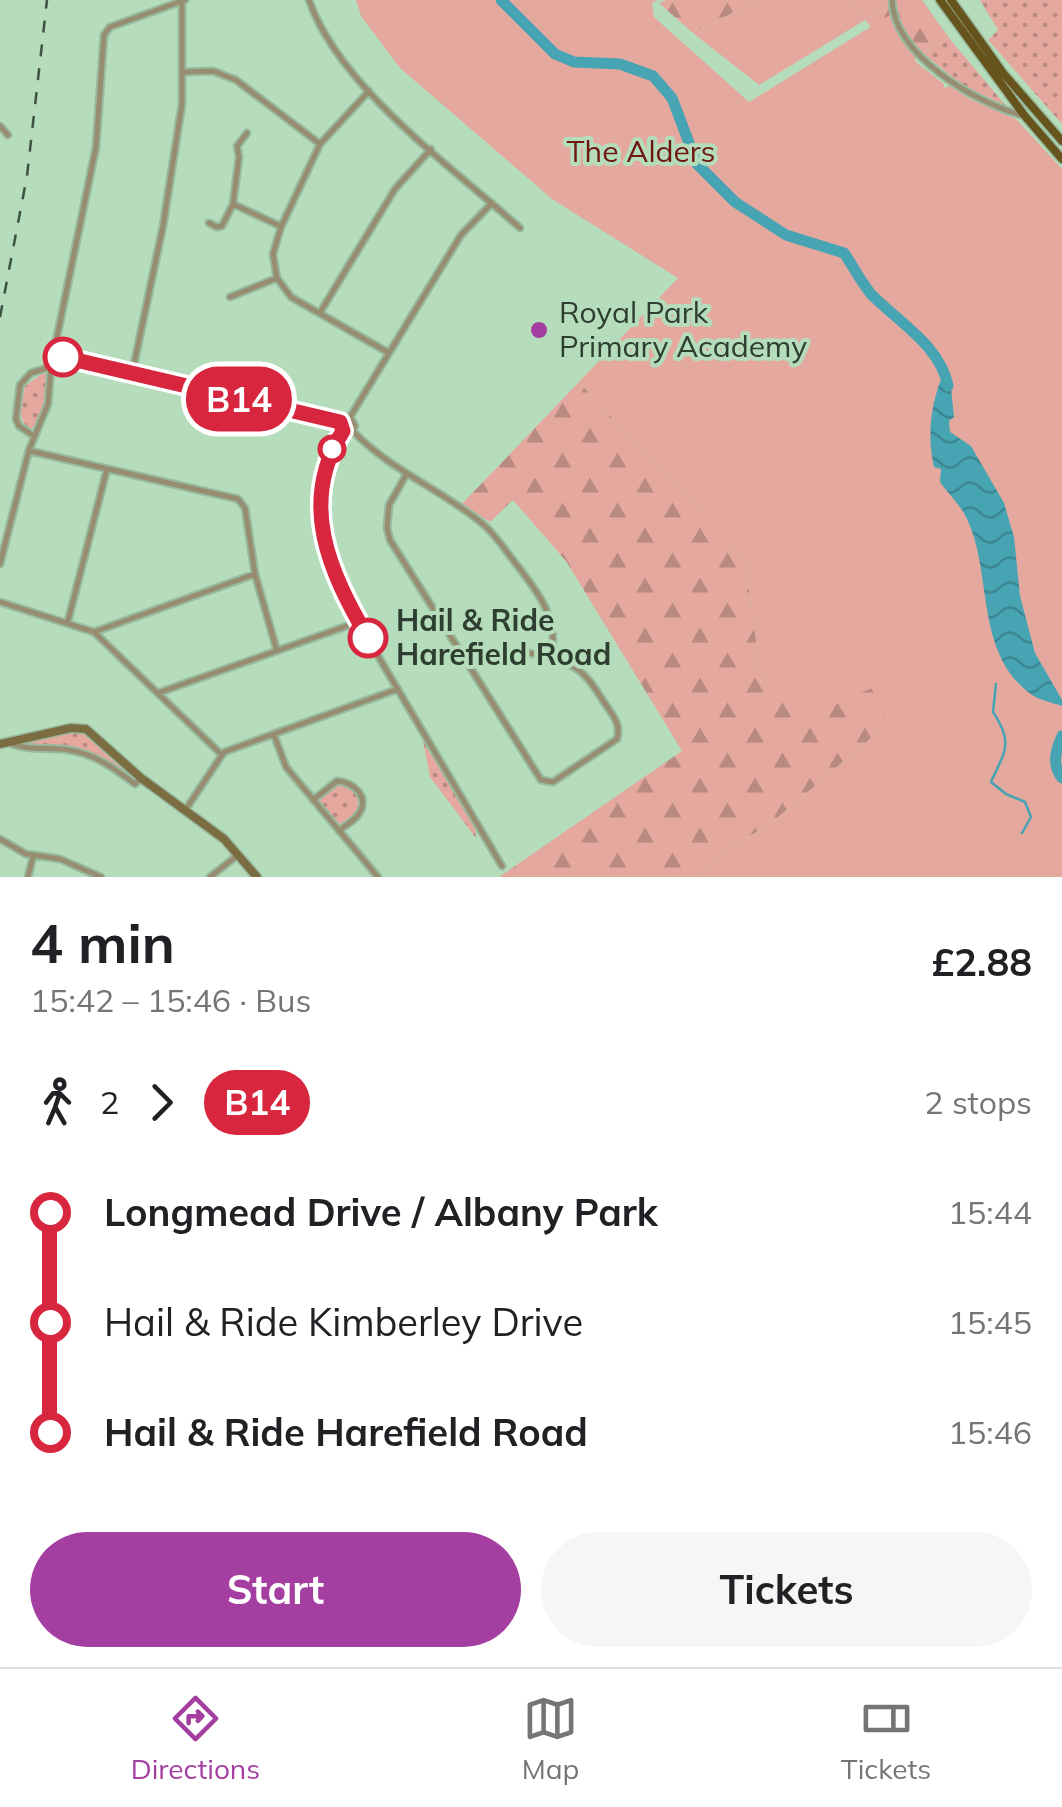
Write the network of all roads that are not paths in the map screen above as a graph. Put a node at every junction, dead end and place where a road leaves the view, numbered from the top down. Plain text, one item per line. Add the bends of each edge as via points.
1 (184, 0) edge
2 (309, 0) edge
3 (892, 0) edge
4 (940, 0) edge
5 (951, 0) edge
6 (184, 72) junction
7 (369, 91) junction
8 (1024, 115) junction
9 (0, 126) edge
10 (247, 133) dead end
11 (8, 135) dead end
12 (1062, 141) edge
13 (229, 144) dead end
14 (320, 144) junction
15 (237, 146) junction
16 (431, 149) junction
17 (1062, 159) edge
18 (492, 203) junction
19 (233, 204) junction
20 (209, 224) dead end
21 (281, 226) junction
22 (520, 228) dead end
23 (276, 278) junction
24 (230, 297) dead end
25 (321, 311) junction
26 (389, 353) junction
27 (53, 354) junction
28 (51, 366) junction
29 (132, 374) junction
30 (350, 417) junction
31 (340, 422) junction
32 (352, 430) junction
33 (343, 431) junction
34 (34, 436) junction
35 (30, 450) junction
36 (107, 469) junction
37 (406, 475) junction
38 (0, 564) edge
39 (254, 574) junction
40 (0, 602) edge
41 (68, 621) junction
42 (358, 622) junction
43 (94, 632) junction
44 (277, 651) junction
45 (552, 656) junction
46 (466, 662) junction
47 (398, 689) junction
48 (158, 693) junction
49 (274, 735) junction
50 (5, 743) edge
51 (221, 754) junction
52 (141, 778) junction
53 (313, 800) junction
54 (186, 809) junction
55 (339, 831) junction
56 (0, 839) edge
57 (238, 855) junction
58 (33, 856) junction
59 (502, 866) dead end
60 (28, 877) edge
61 (100, 877) edge
62 (210, 877) edge
63 (256, 877) edge
64 (378, 877) edge

1 - 6 street
1 - 27 street via 106,31 89,190
2 - 7 street via 325,37
3 - 8 street via 901,30 934,69 977,98
4 - 8 main road
5 - 12 main road
6 - 14 street via 236,80
6 - 29 street via 163,226
7 - 14 street
7 - 16 street
8 - 17 main road
9 - 11 street
10 - 15 street
13 - 15 street
14 - 21 street
15 - 19 street
16 - 18 street
16 - 25 street via 395,190
18 - 22 street
18 - 26 street via 462,235
19 - 20 street via 222,226
19 - 21 street
21 - 23 street via 273,254
23 - 24 street
23 - 25 street via 291,297
25 - 26 street
26 - 30 street
27 - 28 street
27 - 29 street
28 - 34 street via 48,404
28 - 34 street via 20,385 16,419
29 - 31 street
30 - 31 street
30 - 32 street
31 - 33 street
32 - 33 street
32 - 37 street
33 - 42 street via 320,478 320,501 334,576
34 - 35 street
35 - 36 street
35 - 38 street
36 - 39 street via 238,499
36 - 41 street
37 - 45 street via 495,536 544,602 553,628
37 - 46 street via 389,505 390,540
39 - 43 street
39 - 44 street
40 - 41 street
41 - 43 street
42 - 44 street
42 - 47 street
43 - 48 street
44 - 48 street
45 - 46 street via 494,651
45 - 46 street via 585,676 615,718 619,735 553,782 542,780
47 - 49 street
47 - 59 street
48 - 51 street
49 - 51 street
49 - 53 street via 286,767
50 - 52 street via 80,752 135,784
50 - 52 street via 86,729
51 - 54 street
52 - 54 street
53 - 55 street
53 - 55 street via 338,781 360,792 361,810
54 - 57 street
55 - 64 street
56 - 58 street
57 - 62 street
57 - 63 street
58 - 60 street
58 - 61 street via 60,859

